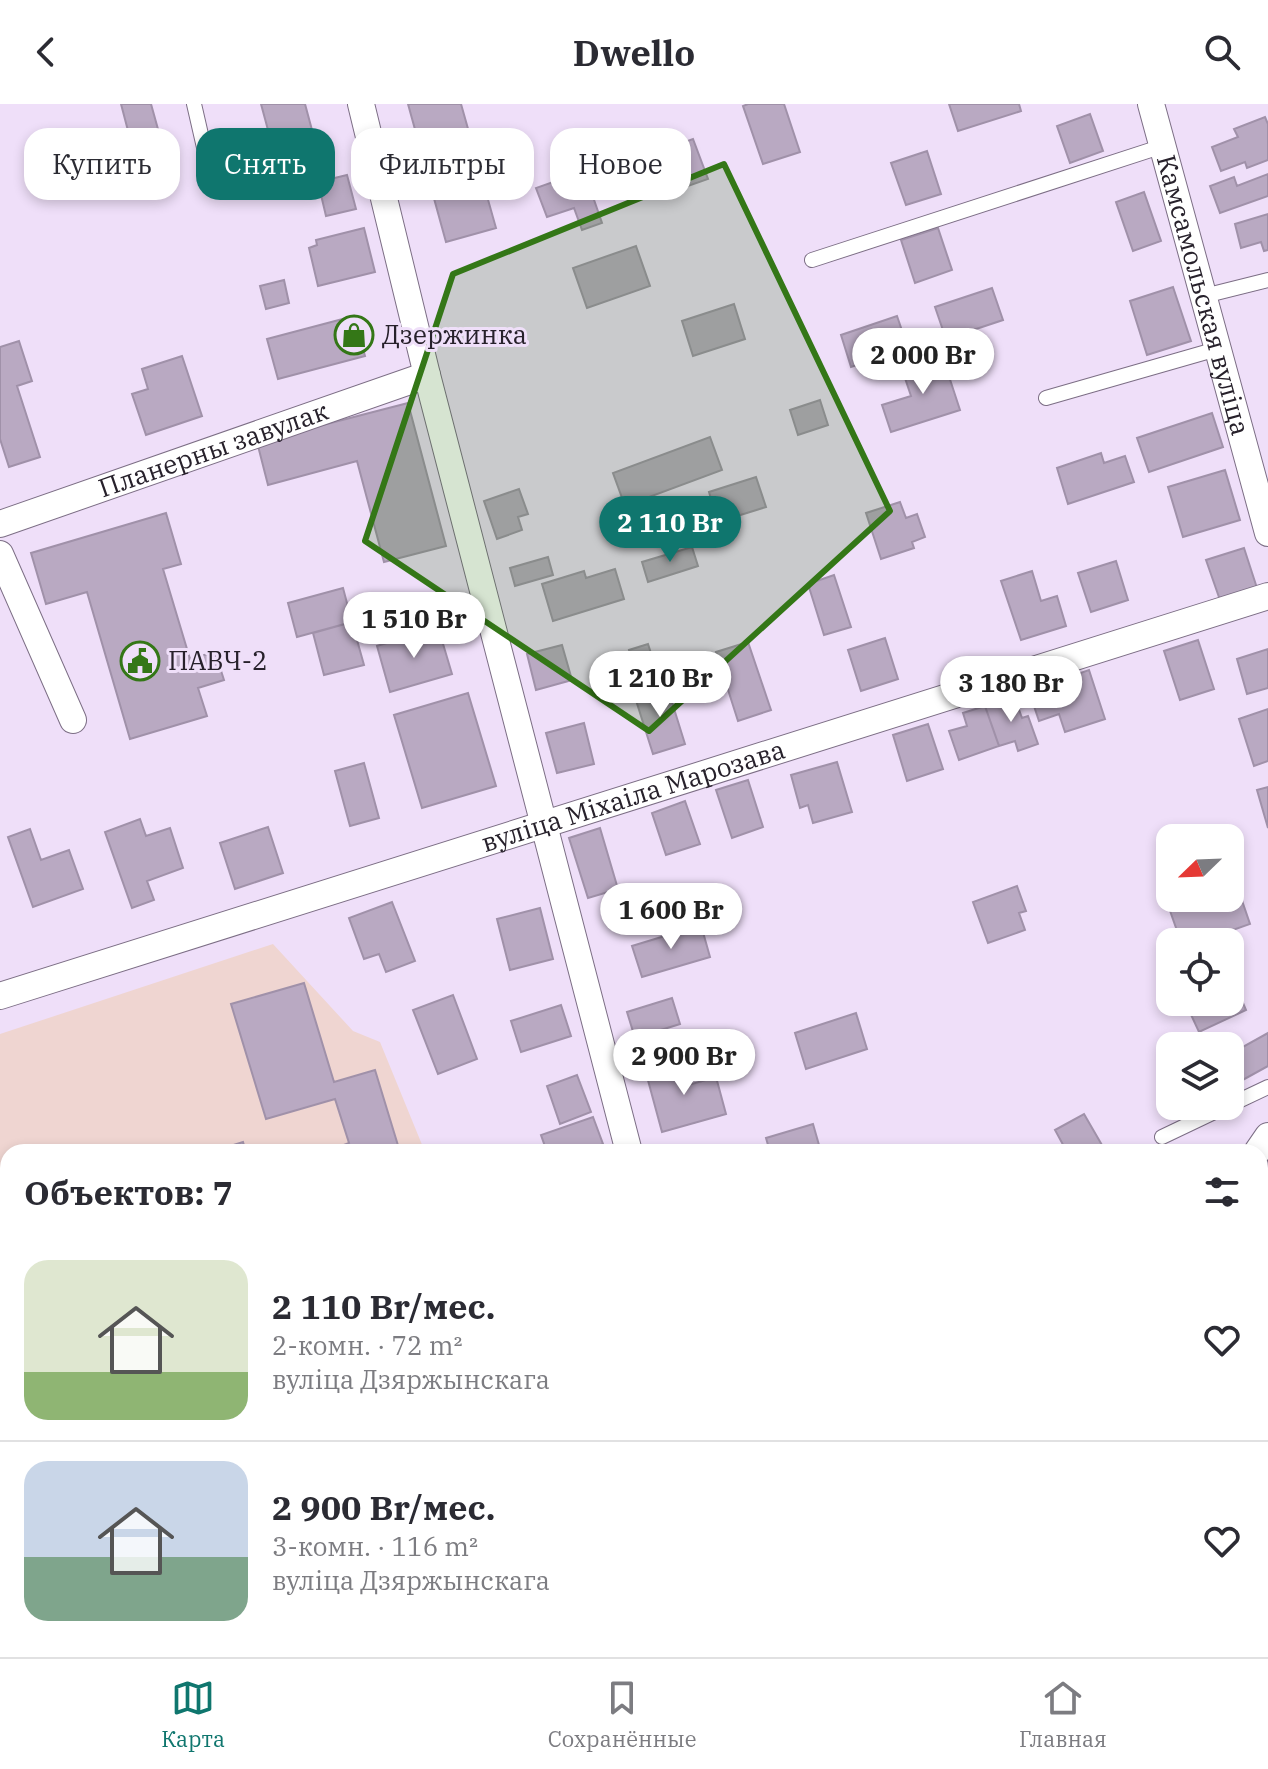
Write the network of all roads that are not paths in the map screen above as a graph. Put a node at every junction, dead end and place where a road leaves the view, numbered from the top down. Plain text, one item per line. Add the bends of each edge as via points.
1 (194, 104) edge
2 (361, 104) edge
3 (1151, 104) edge
4 (200, 128) edge
5 (1163, 146) junction
6 (812, 260) dead end
7 (1268, 280) edge
8 (1204, 296) junction
9 (1217, 349) junction
10 (427, 375) junction
11 (1046, 398) dead end
12 (0, 524) edge
13 (1268, 533) edge
14 (0, 554) edge
15 (1268, 596) edge
16 (73, 720) dead end
17 (545, 823) junction
18 (0, 996) edge
19 (1268, 1087) edge
20 (1244, 1098) edge
21 (1198, 1120) edge
22 (1162, 1137) dead end
23 (627, 1144) edge

1 - 4 lane
2 - 10 street
3 - 5 street, Камсамольская вуліца
5 - 6 lane
5 - 8 street, Камсамольская вуліца
7 - 8 lane
8 - 9 street, Камсамольская вуліца
9 - 11 lane
9 - 13 street, Камсамольская вуліца
10 - 12 street, Планерны завулак
10 - 17 street
14 - 16 street
15 - 17 street, вуліца Міхаіла Марозава
17 - 18 street, вуліца Міхаіла Марозава
17 - 23 street
19 - 20 lane
21 - 22 lane

